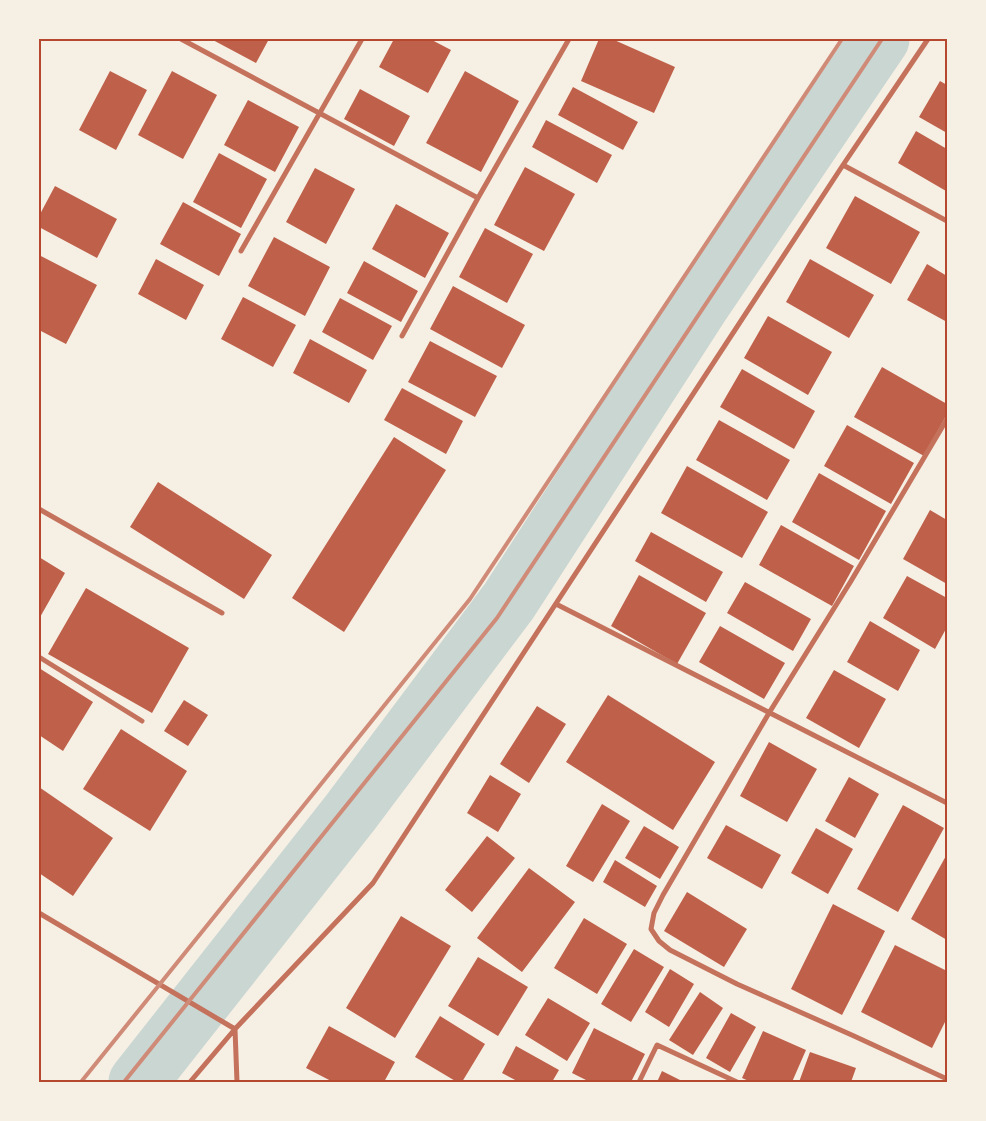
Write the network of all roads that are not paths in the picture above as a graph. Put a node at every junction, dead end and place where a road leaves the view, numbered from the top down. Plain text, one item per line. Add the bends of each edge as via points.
1 (181, 39) edge
2 (362, 39) edge
3 (569, 39) edge
4 (928, 39) edge
5 (318, 113) junction
6 (842, 165) junction
7 (478, 198) junction
8 (947, 221) edge
9 (241, 250) dead end
10 (402, 336) dead end
11 (947, 419) edge
12 (39, 509) edge
13 (556, 604) junction
14 (222, 613) dead end
15 (39, 656) edge
16 (769, 713) junction
17 (142, 721) dead end
18 (947, 803) edge
19 (39, 913) edge
20 (235, 1029) junction
21 (947, 1079) edge
22 (190, 1082) edge
23 (238, 1082) edge
24 (639, 1082) edge
25 (738, 1082) edge

1 - 5 street
2 - 5 street
3 - 7 street
4 - 6 street
5 - 7 street
5 - 9 street
6 - 8 street
6 - 13 street
7 - 10 street
11 - 16 street
12 - 14 street
13 - 16 street
13 - 20 street via 373,882
15 - 17 street
16 - 18 street
16 - 21 street via 663,895 651,929 670,950 737,984
19 - 20 street
20 - 22 street
20 - 23 street
24 - 25 street via 657,1045

